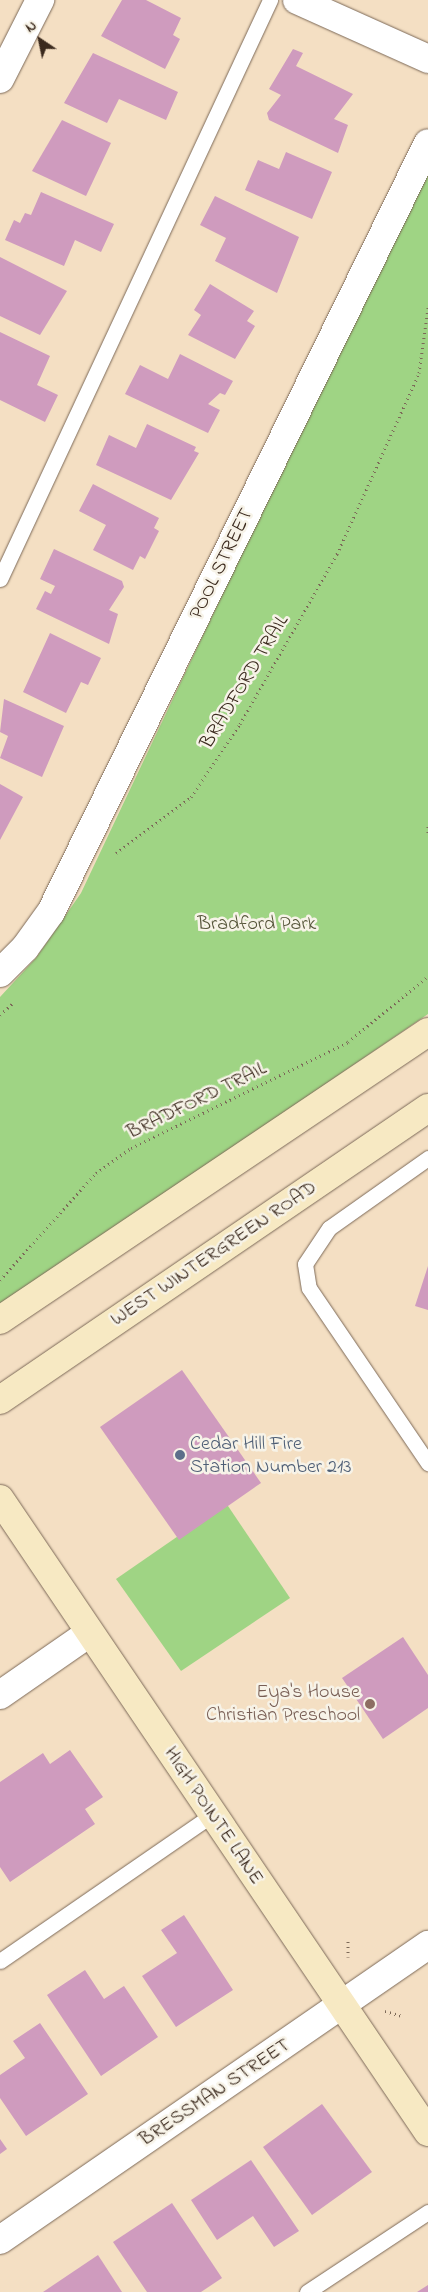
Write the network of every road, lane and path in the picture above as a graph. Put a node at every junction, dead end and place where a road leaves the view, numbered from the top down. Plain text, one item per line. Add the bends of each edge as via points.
1 (40, 0) edge
2 (270, 0) edge
3 (297, 0) edge
4 (428, 59) edge
5 (0, 79) edge
6 (428, 143) edge
7 (428, 308) edge
8 (0, 579) edge
9 (428, 826) edge
10 (428, 834) edge
11 (112, 860) dead end
12 (0, 974) edge
13 (428, 976) edge
14 (18, 998) dead end
15 (0, 1016) edge
16 (428, 1032) edge
17 (428, 1108) edge
18 (428, 1158) edge
19 (0, 1280) edge
20 (0, 1320) edge
21 (0, 1400) edge
22 (428, 1463) edge
23 (0, 1499) edge
24 (88, 1634) junction
25 (0, 1695) edge
26 (212, 1815) junction
27 (348, 1940) dead end
28 (428, 1945) edge
29 (348, 1959) dead end
30 (0, 1961) edge
31 (342, 2006) junction
32 (385, 2011) dead end
33 (402, 2016) dead end
34 (428, 2132) edge
35 (428, 2212) edge
36 (0, 2240) edge
37 (307, 2292) edge

1 - 5 street
2 - 8 lane
3 - 4 street
6 - 12 street, POOL STREET via 51,912 25,948
7 - 11 path, BRADFORD TRAIL via 419,373 332,563 240,724 191,797
9 - 10 path
13 - 19 path, BRADFORD TRAIL via 348,1042 132,1148 96,1173
14 - 15 path
16 - 20 street
17 - 21 street, WEST WINTERGREEN ROAD
18 - 22 lane via 329,1228 305,1264 309,1288
23 - 24 street, HIGH POINTE LANE
24 - 25 street
24 - 26 street, HIGH POINTE LANE
26 - 30 lane
26 - 31 street, HIGH POINTE LANE
27 - 29 path
28 - 31 street, BRESSMAN STREET
31 - 34 street, HIGH POINTE LANE
31 - 36 street, BRESSMAN STREET
32 - 33 path
35 - 37 lane

